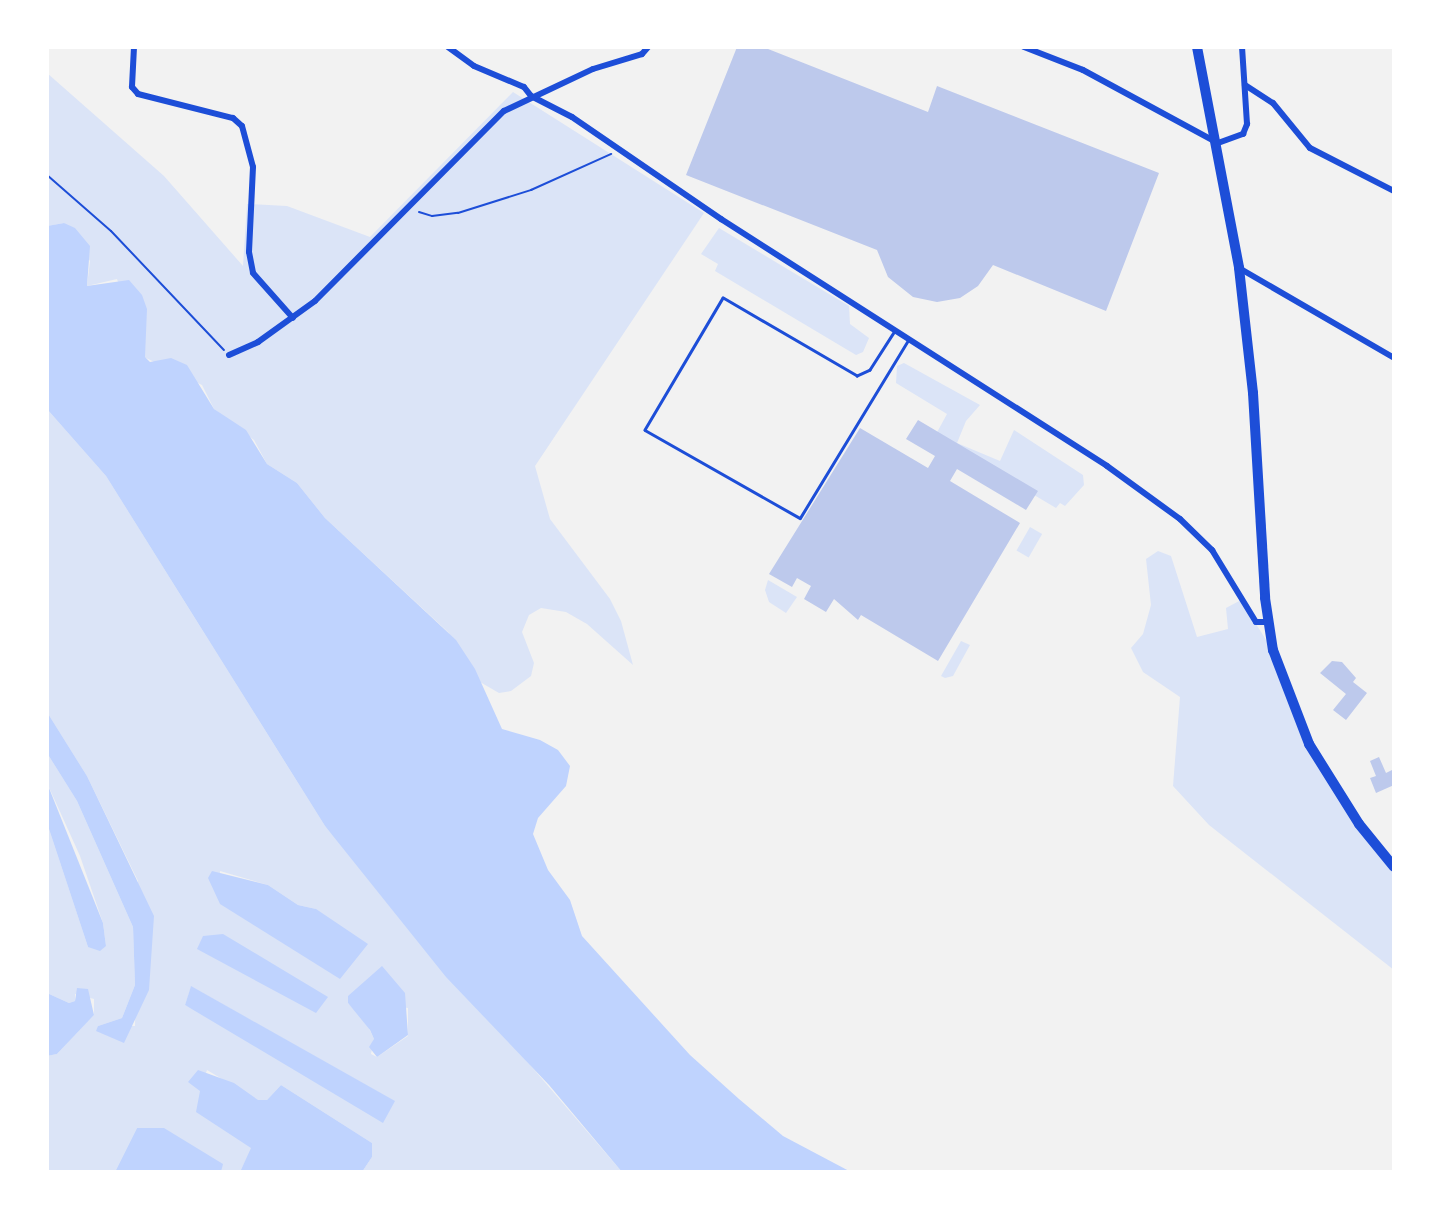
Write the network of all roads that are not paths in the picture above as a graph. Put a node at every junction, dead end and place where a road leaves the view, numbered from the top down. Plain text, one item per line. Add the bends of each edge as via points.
1 (134, 47) edge
2 (448, 47) edge
3 (648, 47) edge
4 (1024, 47) edge
5 (1197, 47) edge
6 (1242, 47) edge
7 (1245, 85) junction
8 (531, 96) junction
9 (1218, 143) junction
10 (1394, 191) edge
11 (1239, 268) junction
12 (293, 318) junction
13 (897, 328) junction
14 (910, 337) junction
15 (229, 355) road end
16 (1394, 358) edge
17 (1269, 622) junction
18 (1394, 867) edge

1 - 12 street via 132,87 138,94 233,118 242,126 253,167 249,251 253,273
2 - 8 street via 474,66 524,87
3 - 8 street via 642,54
4 - 9 street via 1083,70
5 - 9 highway
6 - 7 street
7 - 9 street via 1247,124 1243,134
7 - 10 street via 1273,103 1310,148
8 - 12 street via 504,111
8 - 13 street via 572,117 618,152
9 - 11 highway
11 - 16 street
11 - 17 highway via 1254,393
12 - 15 street
13 - 14 street
13 - 14 lane via 870,370 857,376 723,298 645,430 800,518
14 - 17 street via 1180,519 1212,550 1256,622
17 - 18 highway via 1273,650 1309,744 1359,824

